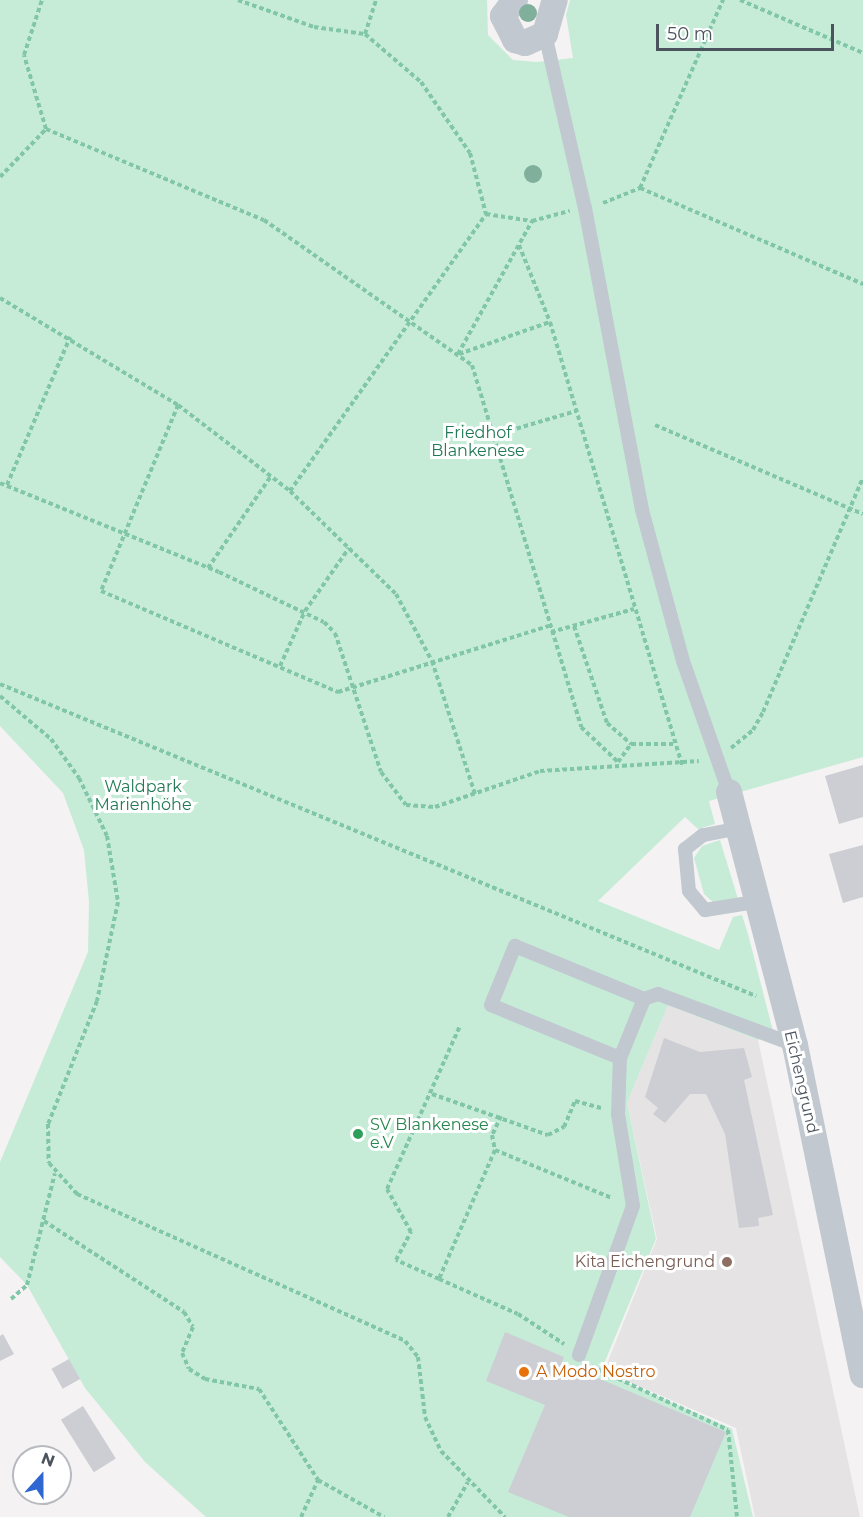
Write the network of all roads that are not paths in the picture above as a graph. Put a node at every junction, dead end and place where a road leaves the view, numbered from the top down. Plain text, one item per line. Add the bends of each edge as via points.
1 (515, 0) edge
2 (555, 0) edge
3 (545, 34) junction
4 (729, 792) joint
5 (740, 828) junction
6 (761, 901) junction
7 (644, 999) junction
8 (795, 1045) junction
9 (620, 1058) junction
10 (579, 1355) road end
11 (863, 1375) edge

1 - 3 street via 503,16 515,40 525,43
2 - 3 street
3 - 4 lane via 585,208 642,510 713,758
4 - 5 street, Eichengrund
5 - 6 street, Eichengrund
5 - 6 lane via 703,835 685,849 688,891 705,910
6 - 8 street, Eichengrund via 783,1008
7 - 8 lane via 658,994
7 - 9 lane
7 - 9 lane via 515,946 495,995 491,1005
8 - 11 street, Eichengrund
9 - 10 lane via 618,1113 633,1206

